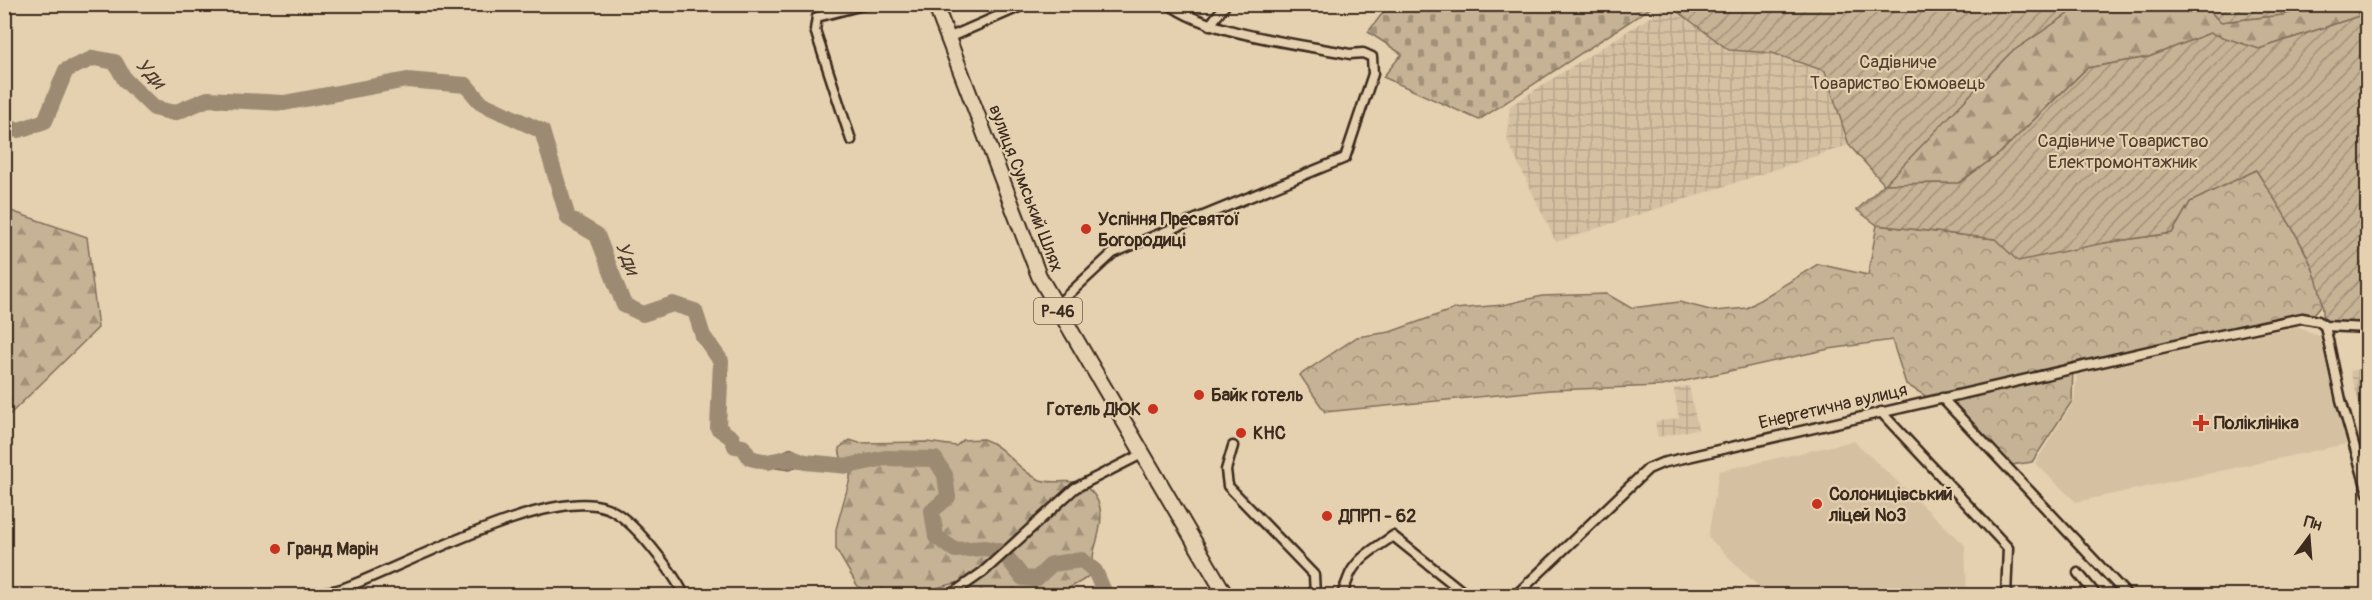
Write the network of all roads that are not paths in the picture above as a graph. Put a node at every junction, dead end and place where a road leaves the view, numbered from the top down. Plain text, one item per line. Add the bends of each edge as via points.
1 (867, 4) edge
2 (935, 4) edge
3 (1026, 4) edge
4 (1169, 4) edge
5 (1226, 4) edge
6 (1210, 25) junction
7 (948, 38) junction
8 (850, 140) dead end
9 (1056, 306) junction
10 (2325, 326) junction
11 (2367, 328) edge
12 (1942, 398) junction
13 (1881, 412) junction
14 (1233, 446) dead end
15 (1142, 454) junction
16 (2367, 493) edge
17 (2078, 573) dead end
18 (339, 593) edge
19 (303, 596) edge
20 (685, 596) edge
21 (950, 596) edge
22 (1226, 596) edge
23 (1315, 596) edge
24 (1341, 596) edge
25 (1468, 596) edge
26 (1515, 596) edge
27 (2006, 596) edge
28 (2097, 596) edge
29 (2128, 596) edge

1 - 8 street via 817,17 815,30
2 - 7 main road, вулиця Сумський Шлях / Р-46
3 - 7 street
4 - 6 street
5 - 6 street
6 - 9 street via 1372,57 1373,74 1345,158 1113,253
7 - 9 main road, вулиця Сумський Шлях / Р-46 via 1039,276
9 - 15 main road, вулиця Сумський Шлях / Р-46
10 - 11 street, Енергетична вулиця
10 - 12 street, Енергетична вулиця via 2302,318
10 - 16 street
12 - 13 street, Енергетична вулиця
12 - 29 street
13 - 26 street, Енергетична вулиця via 1648,469
13 - 27 street via 2008,548
14 - 23 street via 1226,470 1228,486 1314,575
15 - 21 street via 1084,482 983,572
15 - 22 main road, вулиця Сумський Шлях / Р-46
17 - 28 street
18 - 19 street
18 - 20 street via 464,535 566,505 589,504 614,511 628,522
24 - 25 street via 1350,574 1367,554 1393,536

